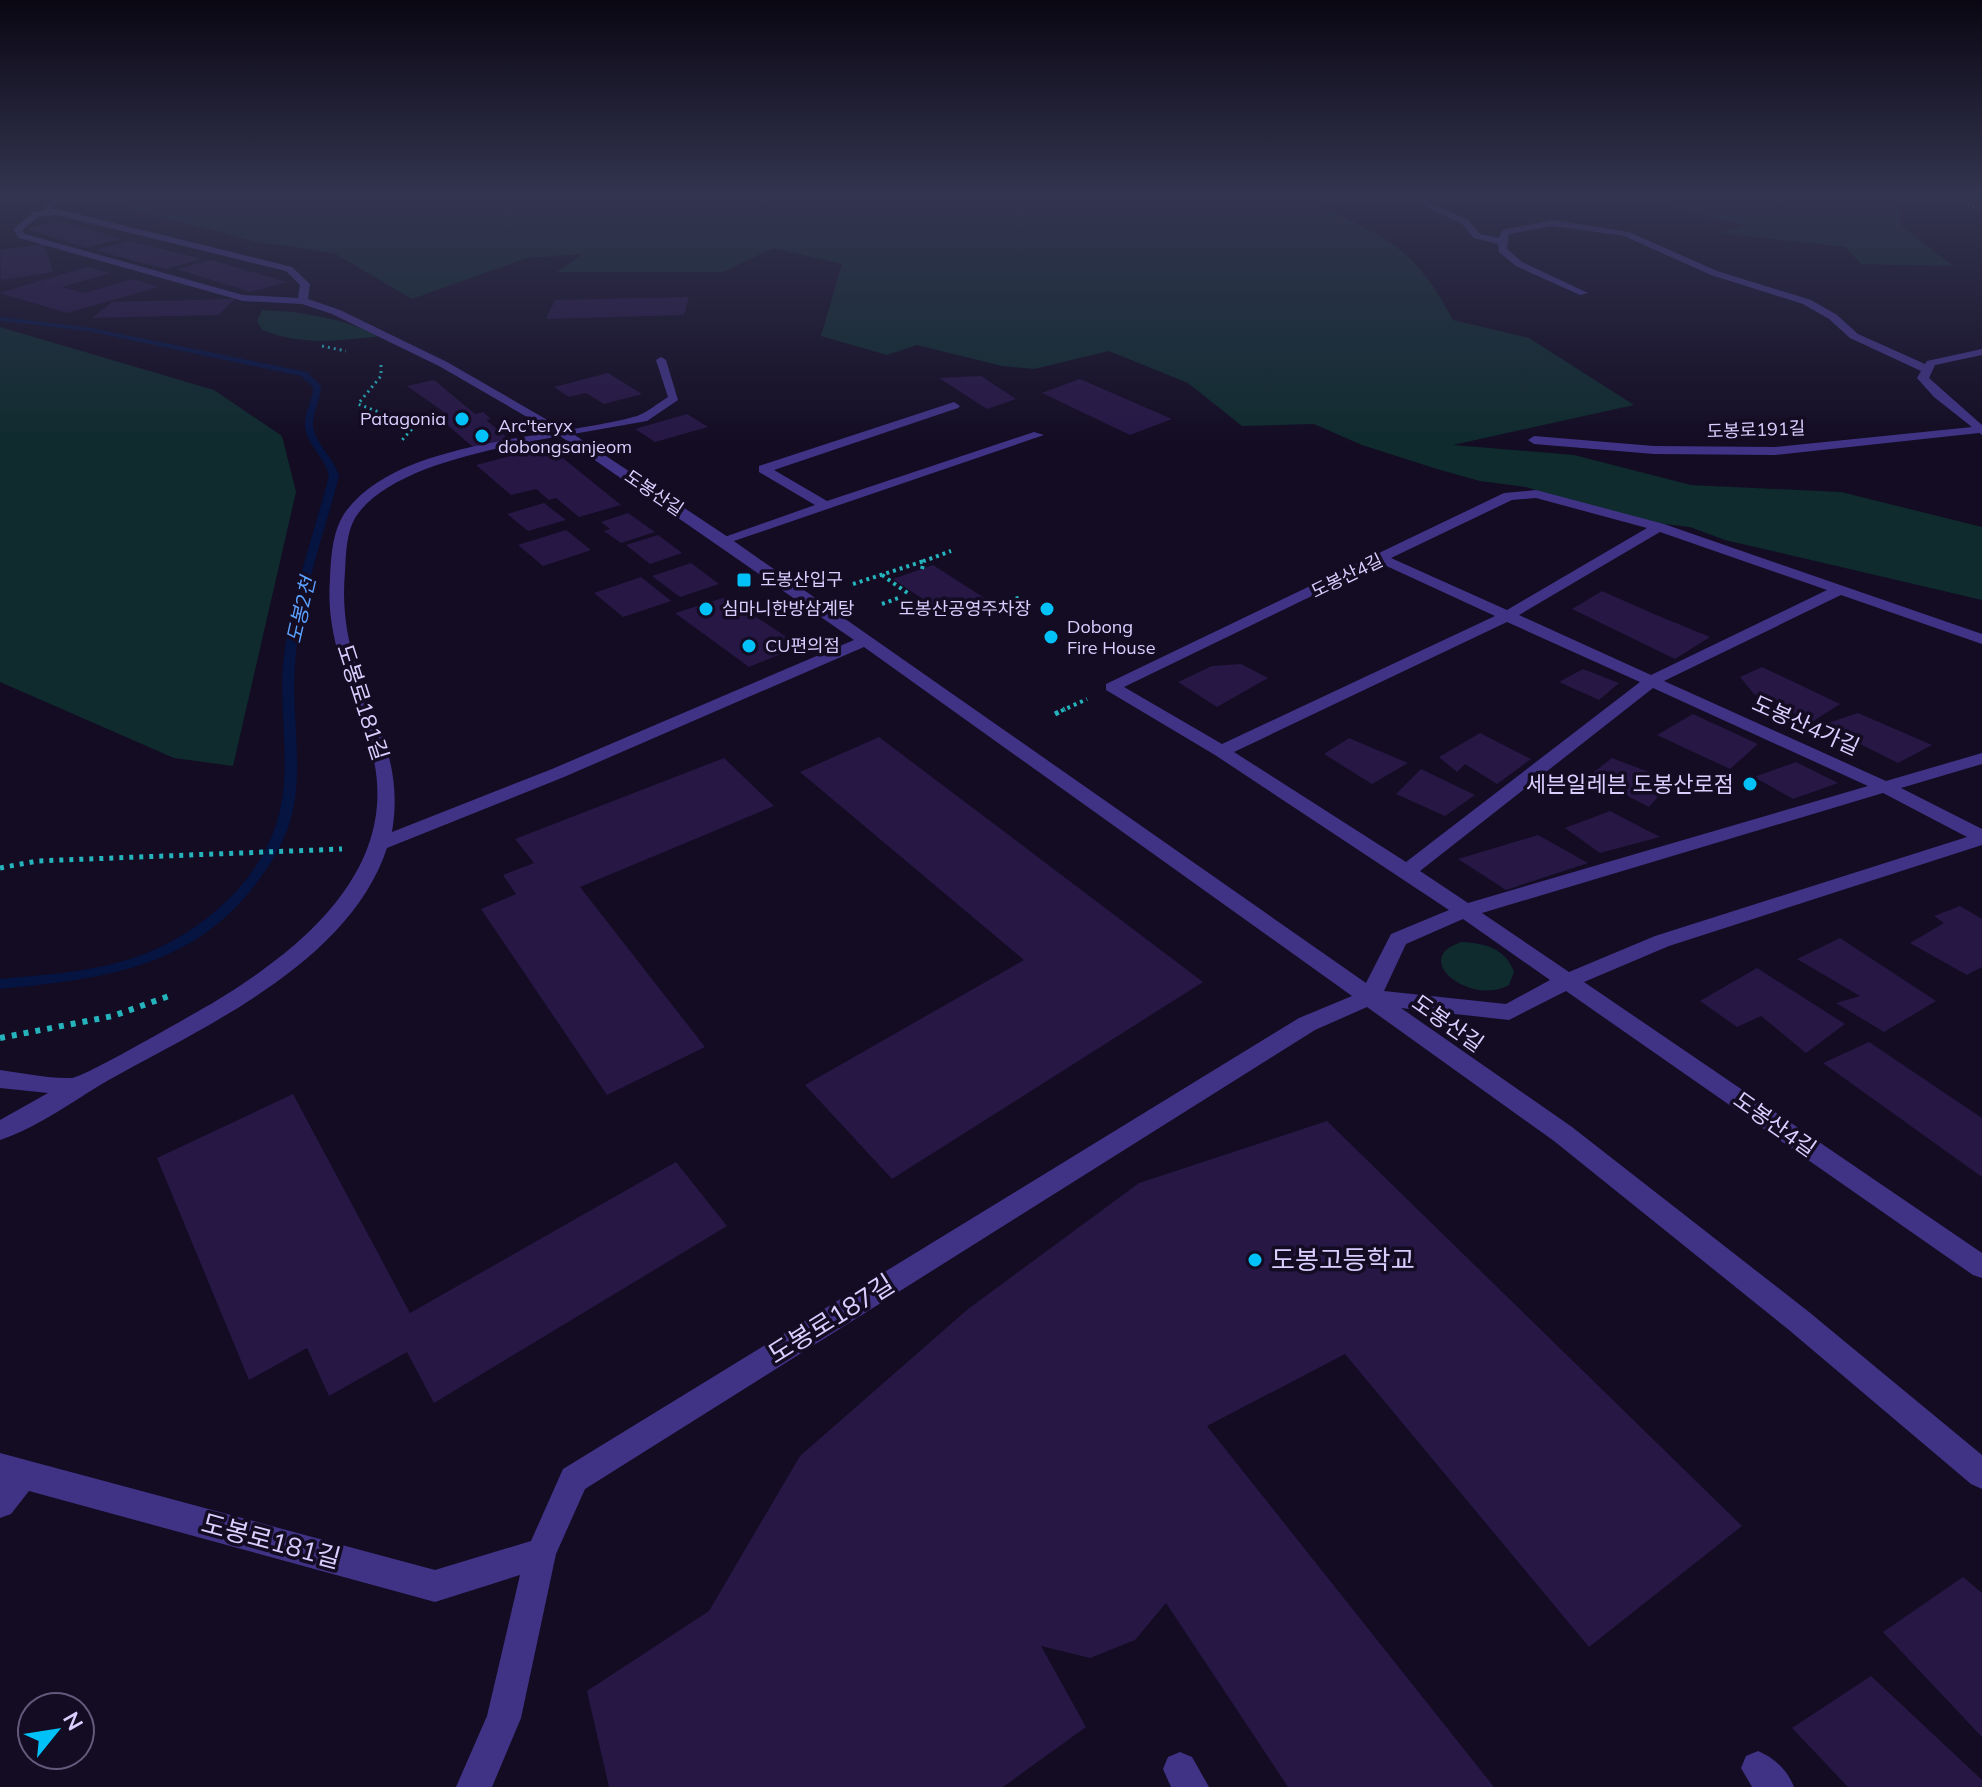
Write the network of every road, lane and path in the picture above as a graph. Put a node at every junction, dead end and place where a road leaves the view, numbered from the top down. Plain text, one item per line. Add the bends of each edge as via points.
1 (173, 278) edge
2 (299, 278) edge
3 (1551, 278) edge
4 (1731, 278) edge
5 (1583, 293) dead end
6 (303, 301) junction
7 (322, 346) dead end
8 (351, 352) dead end
9 (1982, 352) edge
10 (374, 360) dead end
11 (661, 360) dead end
12 (1927, 369) junction
13 (954, 406) dead end
14 (1980, 430) edge
15 (564, 433) junction
16 (1038, 435) dead end
17 (1534, 440) dead end
18 (395, 445) dead end
19 (826, 506) junction
20 (1659, 527) junction
21 (723, 540) junction
22 (951, 551) dead end
23 (1382, 559) junction
24 (924, 561) junction
25 (922, 569) dead end
26 (881, 575) junction
27 (853, 584) dead end
28 (1842, 589) junction
29 (909, 594) dead end
30 (901, 597) dead end
31 (1021, 597) dead end
32 (975, 603) dead end
33 (882, 604) dead end
34 (1507, 616) junction
35 (1982, 639) edge
36 (864, 641) junction
37 (1651, 681) junction
38 (1112, 687) junction
39 (1055, 714) dead end
40 (1221, 751) junction
41 (1982, 758) edge
42 (1885, 787) junction
43 (1982, 838) edge
44 (379, 844) junction
45 (345, 849) dead end
46 (0, 868) edge
47 (1407, 871) junction
48 (1462, 912) junction
49 (1567, 981) junction
50 (181, 991) dead end
51 (1370, 997) junction
52 (0, 1038) edge
53 (0, 1079) edge
54 (77, 1087) junction
55 (0, 1131) edge
56 (1982, 1267) edge
57 (12, 1471) edge
58 (1982, 1474) edge
59 (0, 1503) edge
60 (541, 1553) junction
61 (474, 1787) edge

1 - 6 street, 도봉산길 via 243,298
2 - 6 street via 305,284
3 - 5 street
4 - 12 street via 1807,302 1854,336
6 - 15 street, 도봉산길 via 431,357
7 - 8 path
9 - 12 street via 1931,363
10 - 18 path via 382,372 358,404 409,423 411,432
11 - 15 street, 도봉로181길 via 674,398 643,418
12 - 14 street, 도봉로191길 via 1923,378
13 - 19 street via 764,469
14 - 17 street, 도봉로191길 via 1775,451 1654,450
15 - 21 street, 도봉산길
15 - 44 street, 도봉로181길 via 411,469 368,496 348,518 336,594 348,667 384,758 388,798
16 - 19 street
19 - 21 street
20 - 23 street, 도봉산4길 via 1536,494 1509,496
20 - 28 street, 도봉산4길
20 - 34 street
21 - 36 street, 도봉산길
22 - 24 path
23 - 34 street, 도봉산4가길
23 - 38 street, 도봉산4길
24 - 25 path
24 - 26 path
26 - 27 path
26 - 29 path
28 - 35 street, 도봉산4길
28 - 37 street
30 - 33 path
31 - 32 path via 997,605
34 - 37 street, 도봉산4가길
34 - 40 street
36 - 44 street
36 - 51 street, 도봉산길
37 - 42 street, 도봉산4가길
37 - 47 street
38 - 39 path
38 - 40 street, 도봉산4길
40 - 47 street, 도봉산4길
41 - 42 street
42 - 43 street, 도봉산4가길
42 - 48 street
43 - 49 street via 1718,922
44 - 54 street, 도봉로181길 via 362,884 281,971
45 - 46 path via 37,861
47 - 48 street, 도봉산4길
48 - 49 street, 도봉산4길
48 - 51 street via 1398,939
49 - 51 street via 1509,1012
49 - 56 street, 도봉산4길
50 - 52 path via 113,1016
51 - 58 street, 도봉산길 via 1563,1134
51 - 60 street, 도봉로187길 via 1307,1024 574,1479
53 - 54 street
54 - 55 street, 도봉로181길
57 - 59 street
57 - 60 street, 도봉로181길 via 435,1586
60 - 61 street, 도봉로187길 via 504,1718

